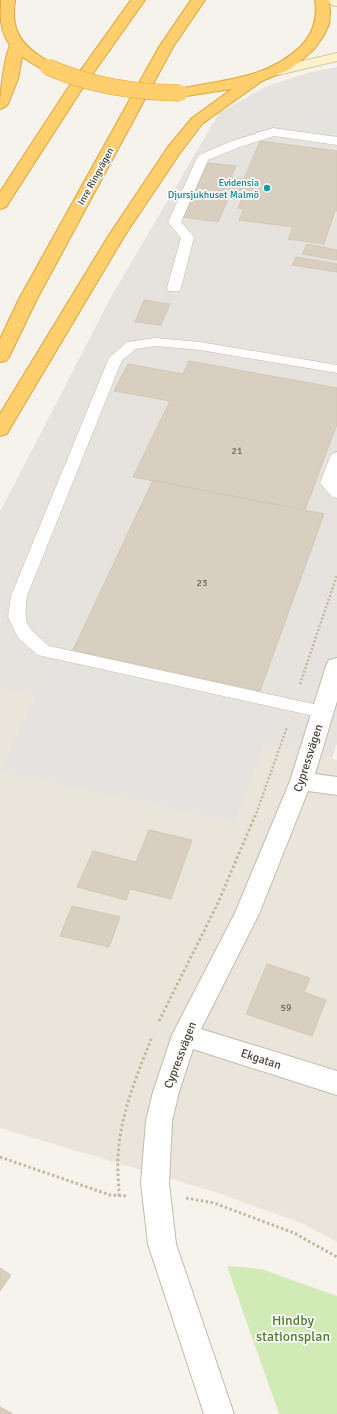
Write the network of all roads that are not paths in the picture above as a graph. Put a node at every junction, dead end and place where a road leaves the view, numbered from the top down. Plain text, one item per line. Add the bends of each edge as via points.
1 (8, 0) edge
2 (138, 0) edge
3 (198, 0) edge
4 (322, 0) edge
5 (334, 0) edge
6 (337, 2) edge
7 (8, 37) edge
8 (337, 58) edge
9 (278, 71) junction
10 (256, 79) junction
11 (0, 104) edge
12 (337, 141) edge
13 (0, 204) edge
14 (174, 288) dead end
15 (0, 357) edge
16 (337, 369) edge
17 (0, 430) edge
18 (337, 457) edge
19 (337, 493) edge
20 (337, 666) edge
21 (323, 712) junction
22 (301, 781) junction
23 (337, 786) edge
24 (185, 1035) junction
25 (337, 1083) edge
26 (219, 1414) edge

1 - 7 highway via 3,22
2 - 13 highway via 76,88
3 - 15 highway, Inre Ringvägen via 162,54 28,299
4 - 9 highway via 323,22 316,39 297,60
5 - 6 main road
7 - 10 highway, bridge via 30,58 48,67 87,83 114,89 180,92
7 - 11 highway via 11,79
8 - 9 main road
9 - 10 highway
10 - 17 highway via 197,121 174,150 71,310
12 - 14 lane via 273,132 203,158 174,222 188,237
16 - 21 lane via 200,346 155,342 132,345 116,358 20,596 16,617 24,634 44,651
18 - 19 lane via 328,484
20 - 21 street, Cypressvägen
21 - 22 street, Cypressvägen
22 - 23 street
22 - 24 street, Cypressvägen via 247,914
24 - 25 street, Ekgatan
24 - 26 street, Cypressvägen via 159,1121 156,1194 162,1244

